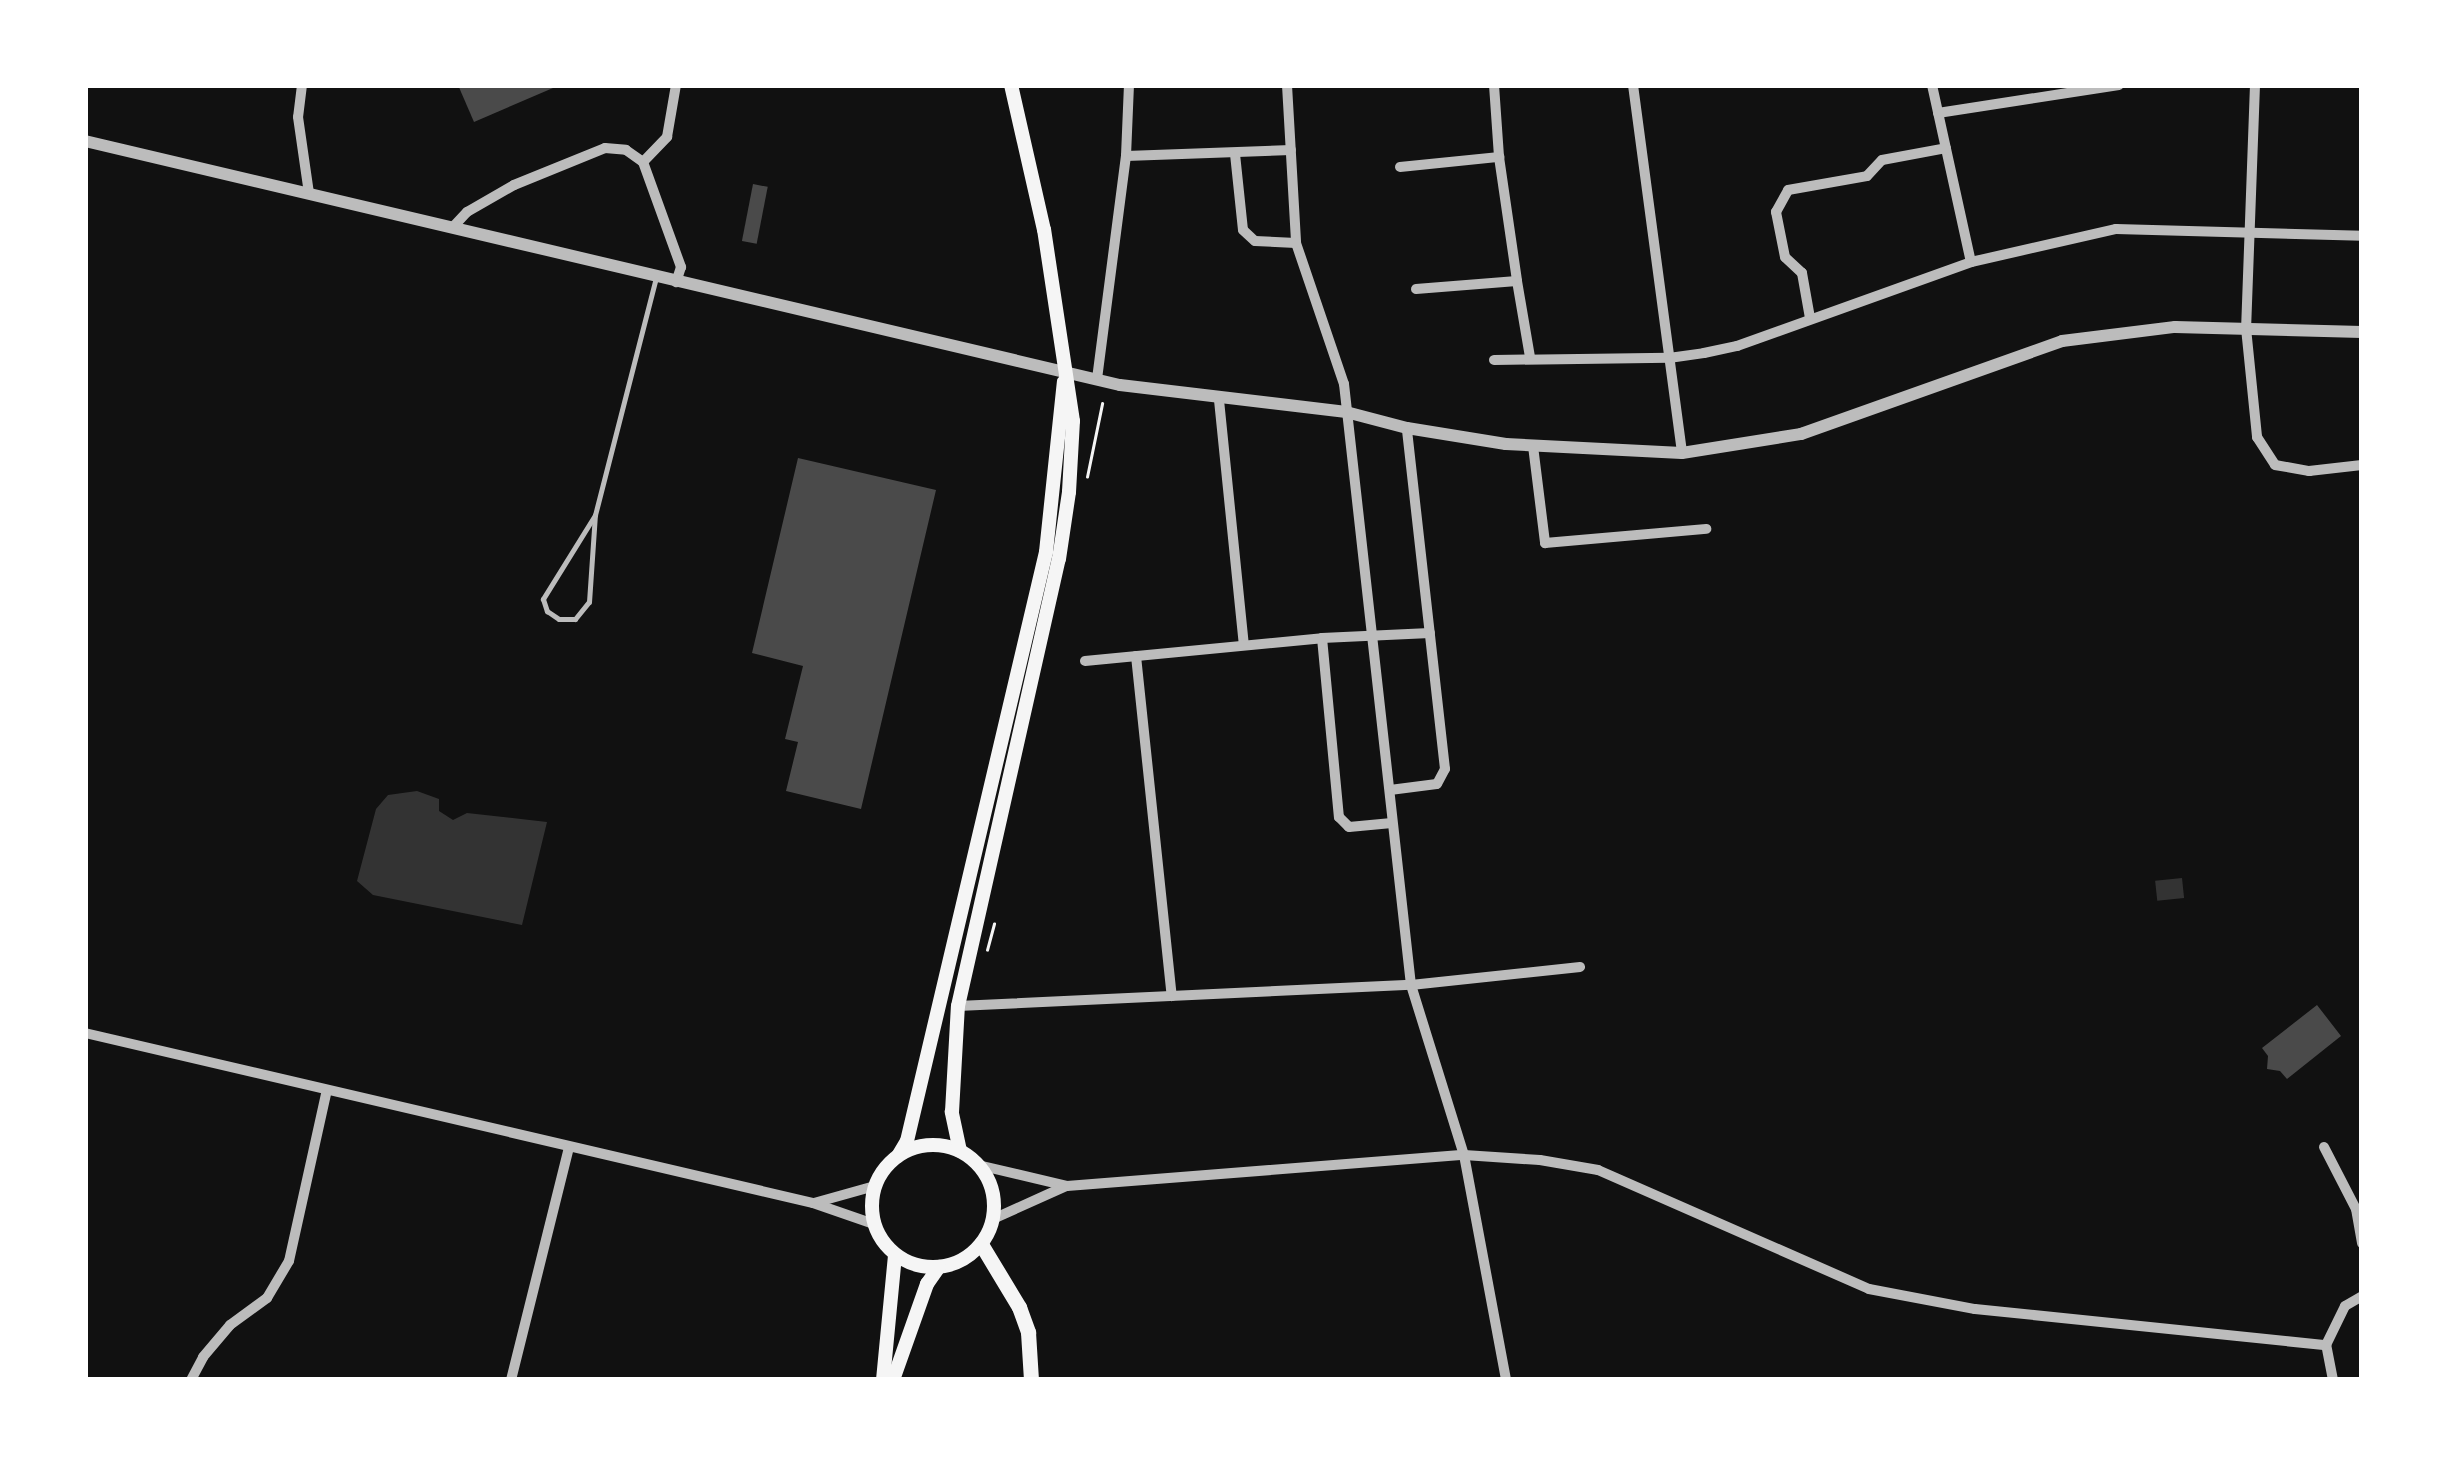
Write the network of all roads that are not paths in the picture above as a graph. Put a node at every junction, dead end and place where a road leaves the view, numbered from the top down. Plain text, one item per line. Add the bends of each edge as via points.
1 (302, 85) edge
2 (676, 85) edge
3 (1010, 85) edge
4 (1129, 85) edge
5 (1287, 85) edge
6 (1494, 85) edge
7 (1633, 85) edge
8 (1932, 85) edge
9 (2119, 85) edge
10 (2256, 85) edge
11 (1938, 114) junction
12 (85, 141) edge
13 (1946, 148) junction
14 (1291, 150) junction
15 (1235, 154) junction
16 (1126, 156) junction
17 (1499, 157) junction
18 (643, 162) junction
19 (1400, 167) dead end
20 (309, 193) junction
21 (453, 227) junction
22 (2250, 230) junction
23 (2362, 236) edge
24 (1296, 244) junction
25 (1970, 262) junction
26 (656, 277) junction
27 (1517, 281) junction
28 (676, 282) junction
29 (1416, 288) dead end
30 (1810, 318) junction
31 (2246, 328) junction
32 (2362, 332) edge
33 (1530, 357) junction
34 (1669, 358) junction
35 (1494, 360) dead end
36 (1065, 371) junction
37 (1097, 379) junction
38 (1219, 400) junction
39 (1346, 412) junction
40 (1406, 428) junction
41 (1533, 446) junction
42 (1682, 453) junction
43 (2362, 465) edge
44 (596, 515) junction
45 (1706, 529) dead end
46 (1430, 633) junction
47 (1322, 638) junction
48 (1372, 638) junction
49 (1244, 645) junction
50 (1136, 656) junction
51 (1085, 661) dead end
52 (1390, 790) junction
53 (1392, 823) junction
54 (1580, 968) dead end
55 (1411, 985) junction
56 (1172, 996) junction
57 (958, 1006) junction
58 (85, 1033) edge
59 (328, 1090) junction
60 (569, 1146) junction
61 (2324, 1147) dead end
62 (960, 1151) junction
63 (1464, 1154) junction
64 (898, 1156) junction
65 (978, 1165) junction
66 (874, 1186) junction
67 (1067, 1186) junction
68 (813, 1203) junction
69 (992, 1219) junction
70 (874, 1224) junction
71 (2362, 1243) edge
72 (981, 1244) junction
73 (895, 1255) junction
74 (939, 1268) junction
75 (2362, 1296) edge
76 (2326, 1346) junction
77 (191, 1380) edge
78 (511, 1380) edge
79 (883, 1380) edge
80 (893, 1380) edge
81 (1031, 1380) edge
82 (1506, 1380) edge
83 (2333, 1380) edge

1 - 20 street via 298,116
2 - 18 street via 667,137
3 - 36 main road via 1044,230
4 - 16 street
5 - 14 street
6 - 17 street
7 - 34 street
8 - 11 street
9 - 11 street
10 - 22 street
11 - 13 street
12 - 20 street
13 - 25 street
13 - 30 street via 1882,160 1867,176 1788,190 1776,212 1785,257 1802,273
14 - 15 street
14 - 24 street
15 - 16 street
15 - 24 street via 1242,230 1256,240
16 - 37 street
17 - 19 street
17 - 27 street
18 - 21 street via 626,150 605,148 514,185
18 - 28 street via 681,266
20 - 21 street
21 - 26 street
22 - 23 street
22 - 25 street via 2116,230
22 - 31 street
24 - 39 street via 1340,371
25 - 30 street
26 - 28 street
26 - 44 lane
27 - 29 street
27 - 33 street
28 - 36 street
30 - 34 street via 1737,346
31 - 32 street
31 - 42 street via 2175,327 2062,341 1801,434
31 - 43 street via 2257,437 2275,465 2309,471
33 - 34 street
33 - 35 street
34 - 42 street
36 - 37 street
36 - 57 main road via 1073,420 1059,559
36 - 64 main road via 1046,552 908,1141
37 - 38 street
38 - 39 street
38 - 49 street
39 - 40 street
39 - 48 street
40 - 41 street
40 - 46 street
41 - 42 street
41 - 45 street via 1545,543
44 - 44 lane via 542,598 559,619 575,619 589,602
46 - 48 street
46 - 52 street via 1444,777 1437,784
47 - 48 street
47 - 49 street
47 - 53 street via 1339,817 1349,827
48 - 52 street
49 - 50 street
50 - 51 street
50 - 56 street
52 - 53 street
53 - 55 street
54 - 55 street
55 - 56 street
55 - 63 street
56 - 57 street
57 - 62 main road via 952,1112
58 - 59 street
59 - 60 street
59 - 77 street via 289,1262 267,1298 203,1356
60 - 68 street
60 - 78 street
61 - 71 street via 2356,1209
62 - 64 main road via 928,1145
62 - 65 main road
63 - 67 street
63 - 76 street via 1598,1170 1870,1289 1920,1301
63 - 82 street
64 - 66 main road
65 - 67 street
65 - 69 main road via 988,1181
66 - 68 street
66 - 70 main road
67 - 69 street
68 - 70 street
69 - 72 main road
70 - 73 main road
72 - 74 main road
72 - 81 highway via 1019,1307
73 - 74 main road
73 - 79 main road
74 - 80 main road via 927,1284
75 - 76 street via 2345,1306
76 - 83 street

